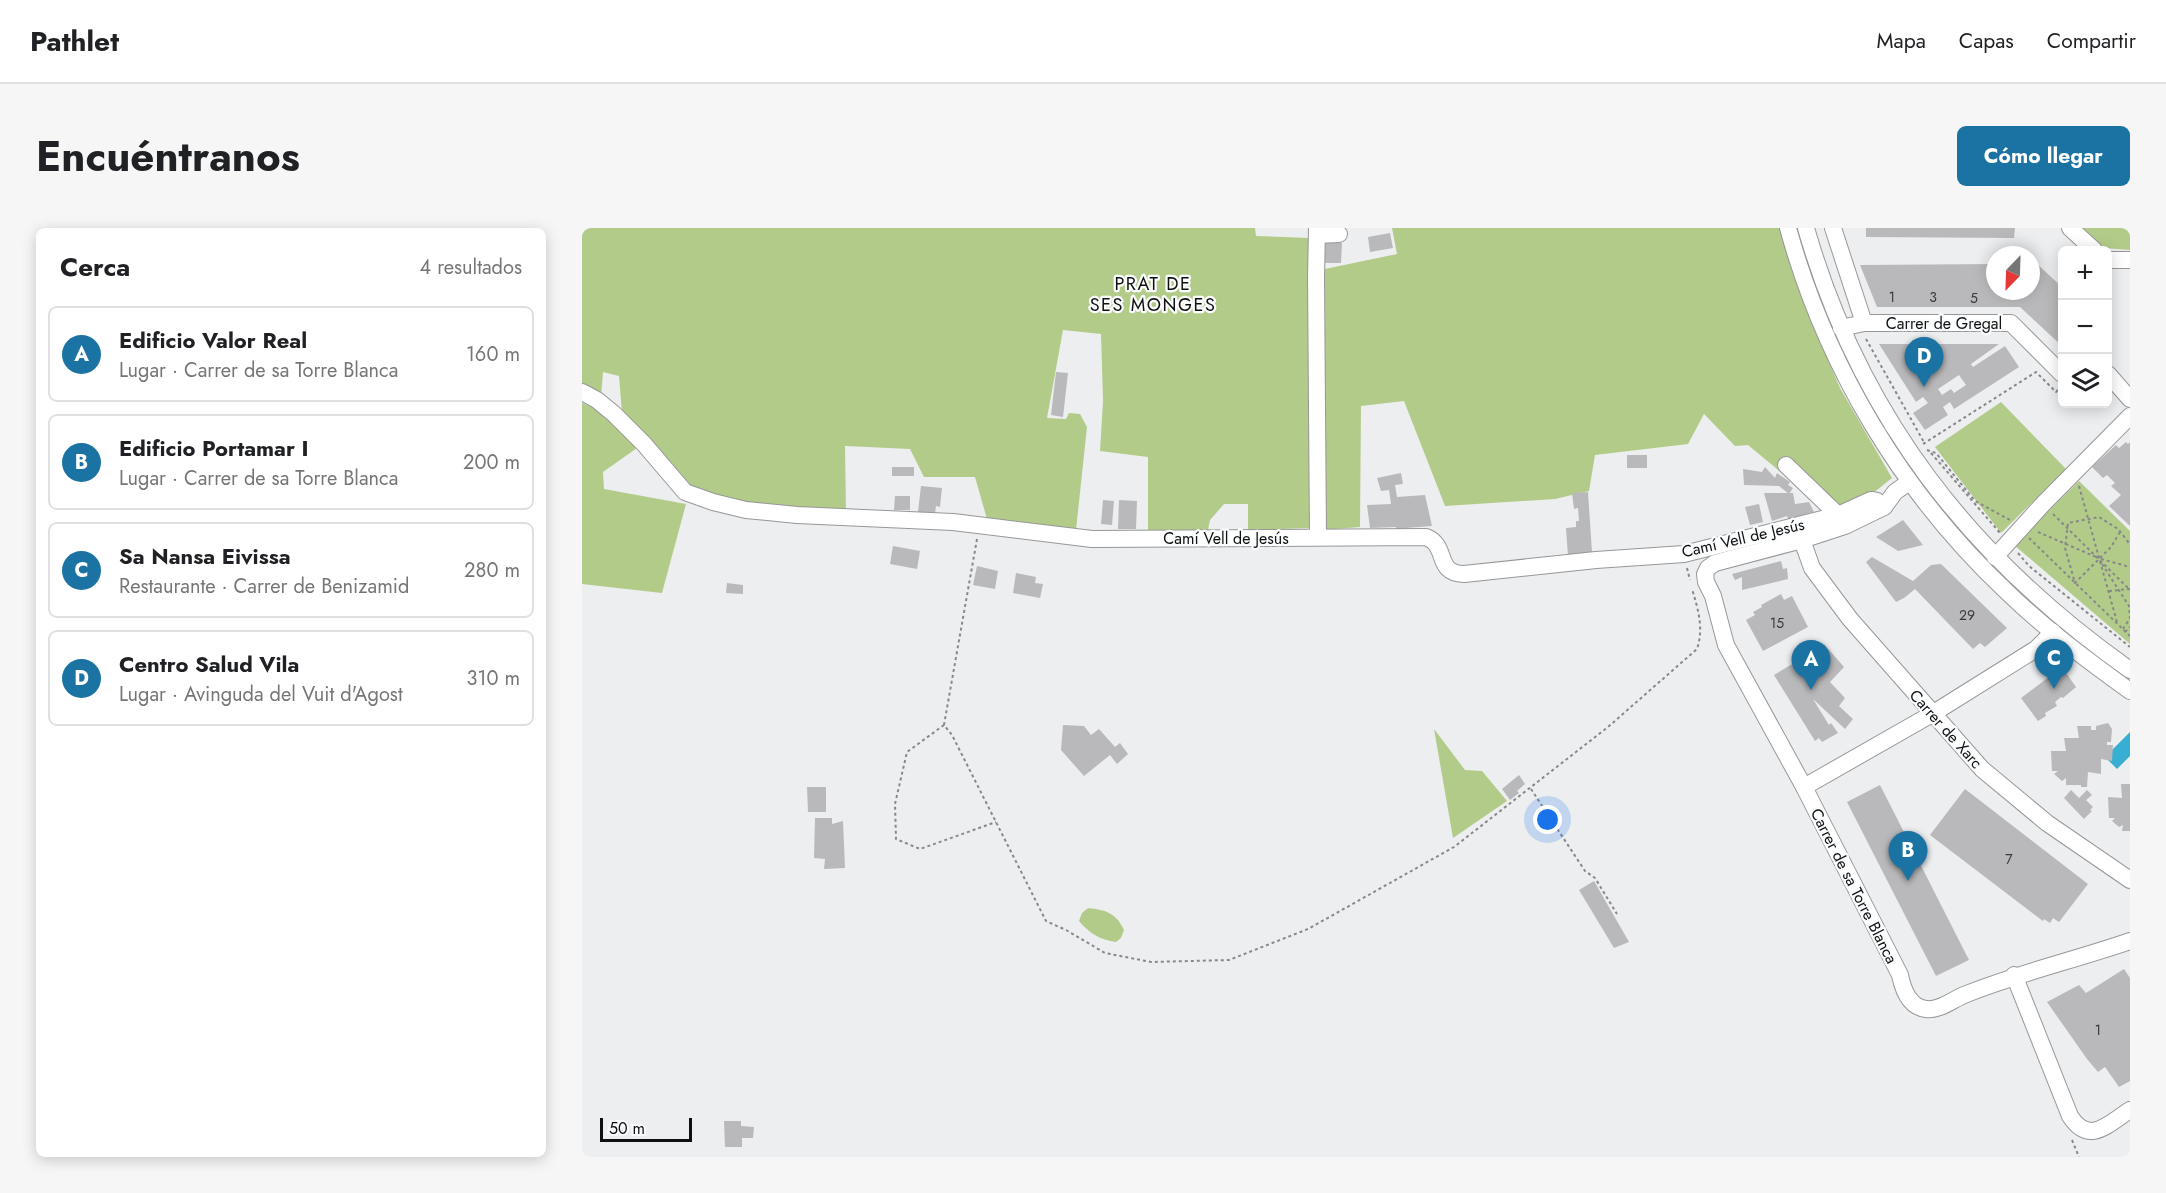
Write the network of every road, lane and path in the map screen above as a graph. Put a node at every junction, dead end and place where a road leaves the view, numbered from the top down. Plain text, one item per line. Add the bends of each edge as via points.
1 (1788, 228) edge
2 (1806, 228) edge
3 (1833, 228) edge
4 (2070, 228) edge
5 (1317, 232) edge
6 (1339, 234) dead end
7 (2090, 246) edge
8 (2112, 260) edge
9 (2130, 260) edge
10 (1841, 328) junction
11 (1865, 331) junction
12 (2058, 370) edge
13 (2112, 379) edge
14 (2058, 389) edge
15 (582, 392) edge
16 (2130, 399) edge
17 (2130, 416) edge
18 (1925, 444) junction
19 (1929, 451) junction
20 (1786, 465) dead end
21 (2075, 471) junction
22 (1909, 482) junction
23 (2043, 504) junction
24 (1884, 507) junction
25 (1838, 515) junction
26 (2089, 519) junction
27 (980, 525) junction
28 (2022, 527) junction
29 (2067, 527) junction
30 (2120, 531) junction
31 (1318, 537) junction
32 (1802, 540) junction
33 (2008, 542) junction
34 (2065, 544) junction
35 (2130, 545) edge
36 (1684, 554) junction
37 (1995, 557) junction
38 (2099, 559) junction
39 (1715, 563) joint
40 (2130, 567) edge
41 (2075, 583) junction
42 (2130, 589) edge
43 (2108, 591) junction
44 (2120, 591) junction
45 (2118, 625) junction
46 (2130, 627) edge
47 (2124, 630) junction
48 (2053, 632) junction
49 (2130, 636) edge
50 (2130, 647) edge
51 (2130, 670) edge
52 (2130, 691) edge
53 (1932, 714) junction
54 (944, 725) junction
55 (1804, 787) junction
56 (1530, 788) junction
57 (996, 822) junction
58 (2130, 880) edge
59 (1617, 914) dead end
60 (2130, 941) edge
61 (2014, 975) junction
62 (2130, 1110) edge
63 (2072, 1139) dead end
64 (2079, 1157) edge

1 - 22 street via 1811,299 1842,369
2 - 10 street
3 - 11 street
4 - 7 street
5 - 6 street
5 - 31 street
8 - 9 street
10 - 11 street, Carrer de Gregal
10 - 37 street via 1908,453
11 - 12 street, Carrer de Gregal via 2012,323
11 - 18 path
13 - 16 street
14 - 18 path via 2056,392 2036,372
15 - 27 street, Camí Vell de Jesús via 614,414 685,492 713,502 797,515
17 - 21 street
18 - 19 path via 1918,447
19 - 28 path via 1936,453 1975,501
19 - 33 path
20 - 25 street
21 - 23 street
21 - 26 path
22 - 24 street, Camí Vell de Jesús
22 - 48 street via 1988,574
23 - 28 street
23 - 29 path
24 - 25 street, Camí Vell de Jesús via 1871,500
24 - 32 street, Camí Vell de Jesús via 1845,526
25 - 36 street, Camí Vell de Jesús
26 - 29 path via 2068,523
26 - 30 path via 2099,518
26 - 38 path
27 - 31 street, Camí Vell de Jesús via 1092,539
27 - 54 path
28 - 33 street
28 - 34 path
28 - 41 path
29 - 34 path
29 - 38 path
30 - 35 path
30 - 38 path
31 - 36 street, Camí Vell de Jesús via 1426,537 1436,544 1450,572 1457,573
32 - 39 street, Camí Vell de Jesús
32 - 53 street, Carrer de Xarc via 1812,568 1850,619
33 - 37 street
33 - 50 path via 2029,566
34 - 38 path
34 - 41 path
36 - 56 path via 1701,621 1697,649 1608,727
37 - 51 street via 2063,620
38 - 40 path
38 - 41 path
38 - 42 path
38 - 43 path
38 - 44 path
39 - 55 street, Carrer de sa Torre Blanca via 1705,574 1706,582 1726,645
41 - 45 path
42 - 44 path
43 - 44 path
43 - 45 path
44 - 47 path via 2129,606 2130,618
45 - 47 path
46 - 47 path
47 - 49 path
48 - 52 street
48 - 53 street via 2036,649
53 - 55 street
53 - 58 street, Carrer de Xarc via 1982,769 2047,823
54 - 57 path
54 - 57 path via 908,752 895,804 896,839 920,849
55 - 61 street, Carrer de sa Torre Blanca via 1911,1002 1927,1009 1938,1008
56 - 57 path via 1455,847 1308,929 1229,960 1151,962 1105,953 1046,921
56 - 59 path
60 - 61 street, Carrer de sa Torre Blanca
61 - 62 street via 2078,1128 2097,1131
63 - 64 path

